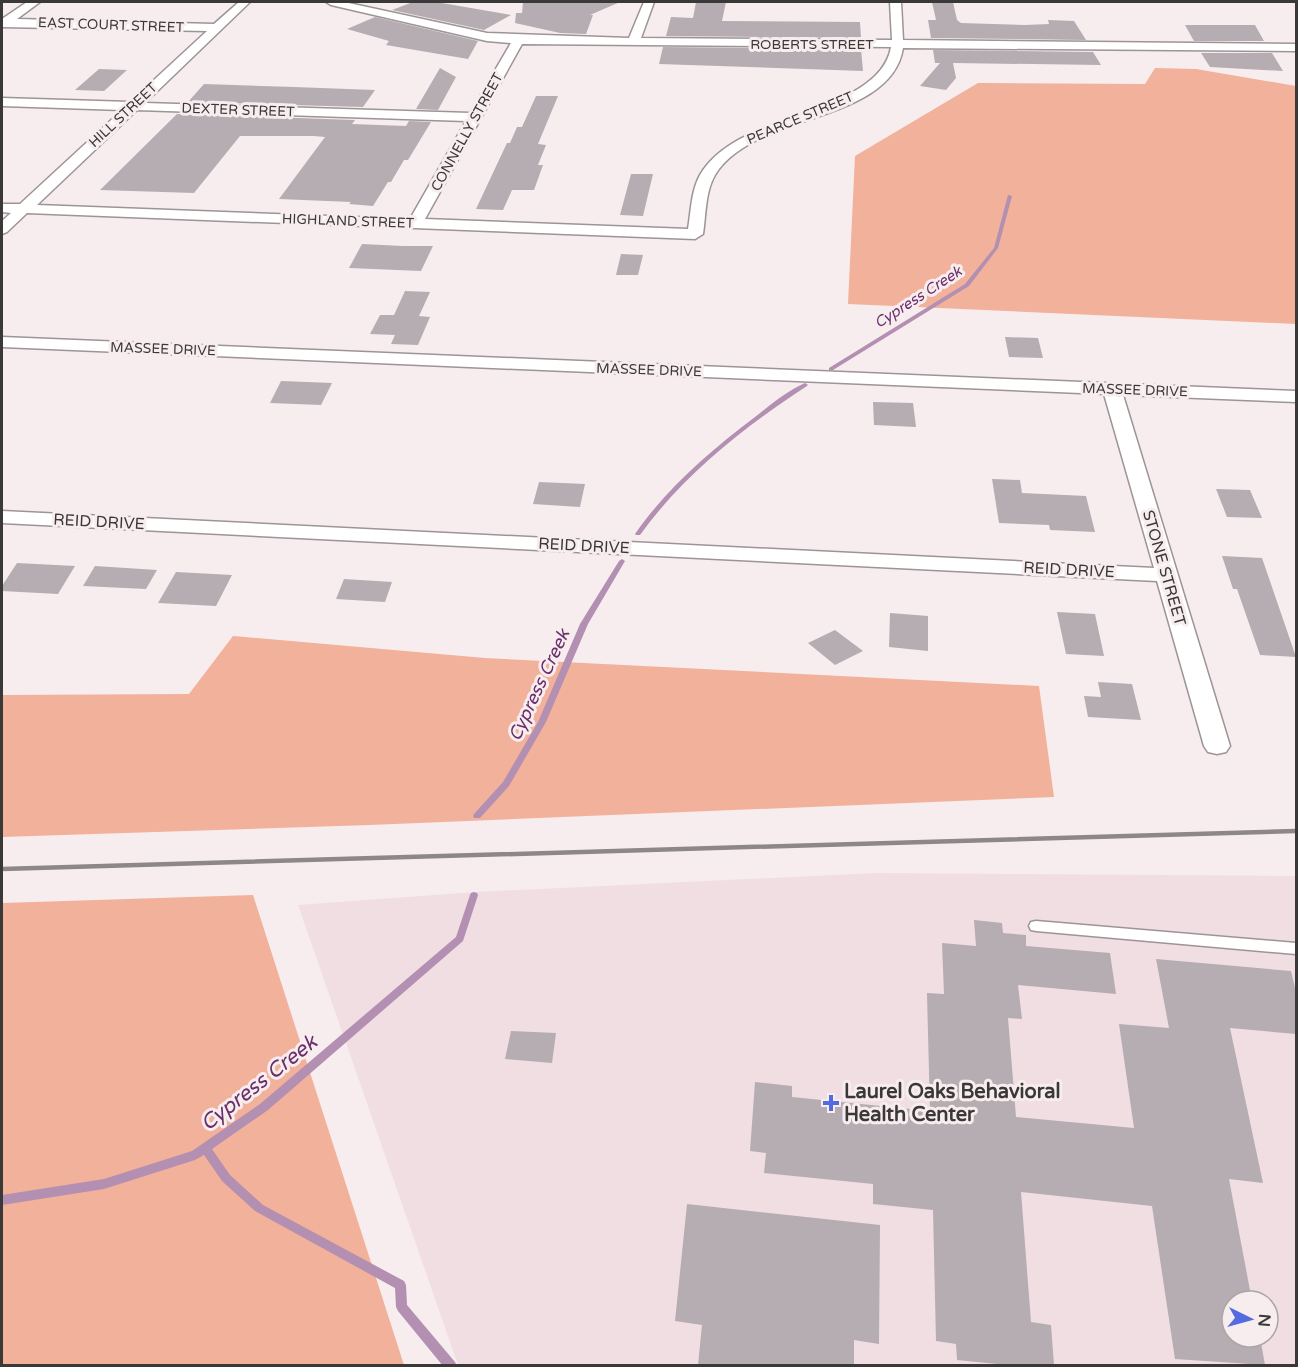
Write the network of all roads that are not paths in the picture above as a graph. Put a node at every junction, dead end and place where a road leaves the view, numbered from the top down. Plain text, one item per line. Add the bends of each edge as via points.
1 (34, 2) edge
2 (244, 2) edge
3 (331, 2) edge
4 (649, 2) edge
5 (896, 2) edge
6 (3, 23) edge
7 (216, 27) junction
8 (518, 40) junction
9 (633, 42) junction
10 (898, 44) junction
11 (1296, 48) edge
12 (2, 102) edge
13 (132, 107) junction
14 (475, 117) junction
15 (2, 208) edge
16 (22, 209) junction
17 (415, 224) junction
18 (2, 229) edge
19 (695, 234) joint
20 (2, 342) edge
21 (1112, 389) junction
22 (1296, 397) edge
23 (2, 517) edge
24 (1166, 574) junction
25 (1217, 746) dead end
26 (1036, 926) dead end
27 (1296, 949) edge

1 - 6 street
2 - 7 street, HILL STREET
3 - 8 street, ROBERTS STREET via 487,37
4 - 9 street
5 - 10 street, PEARCE STREET
6 - 7 street, EAST COURT STREET
7 - 13 street, HILL STREET
8 - 9 street, ROBERTS STREET
8 - 14 street, CONNELLY STREET
9 - 10 street, ROBERTS STREET
10 - 11 street, ROBERTS STREET
10 - 19 street, PEARCE STREET via 893,63 863,91 742,143 716,163 703,188
12 - 13 street, DEXTER STREET
13 - 14 street, DEXTER STREET
13 - 16 street, HILL STREET
14 - 17 street, CONNELLY STREET
15 - 16 street, HIGHLAND STREET
16 - 17 street, HIGHLAND STREET
16 - 18 street, HILL STREET
17 - 19 street, HIGHLAND STREET
20 - 21 street, MASSEE DRIVE
21 - 22 street, MASSEE DRIVE
21 - 24 street, STONE STREET
23 - 24 street, REID DRIVE
24 - 25 street, STONE STREET
26 - 27 lane

